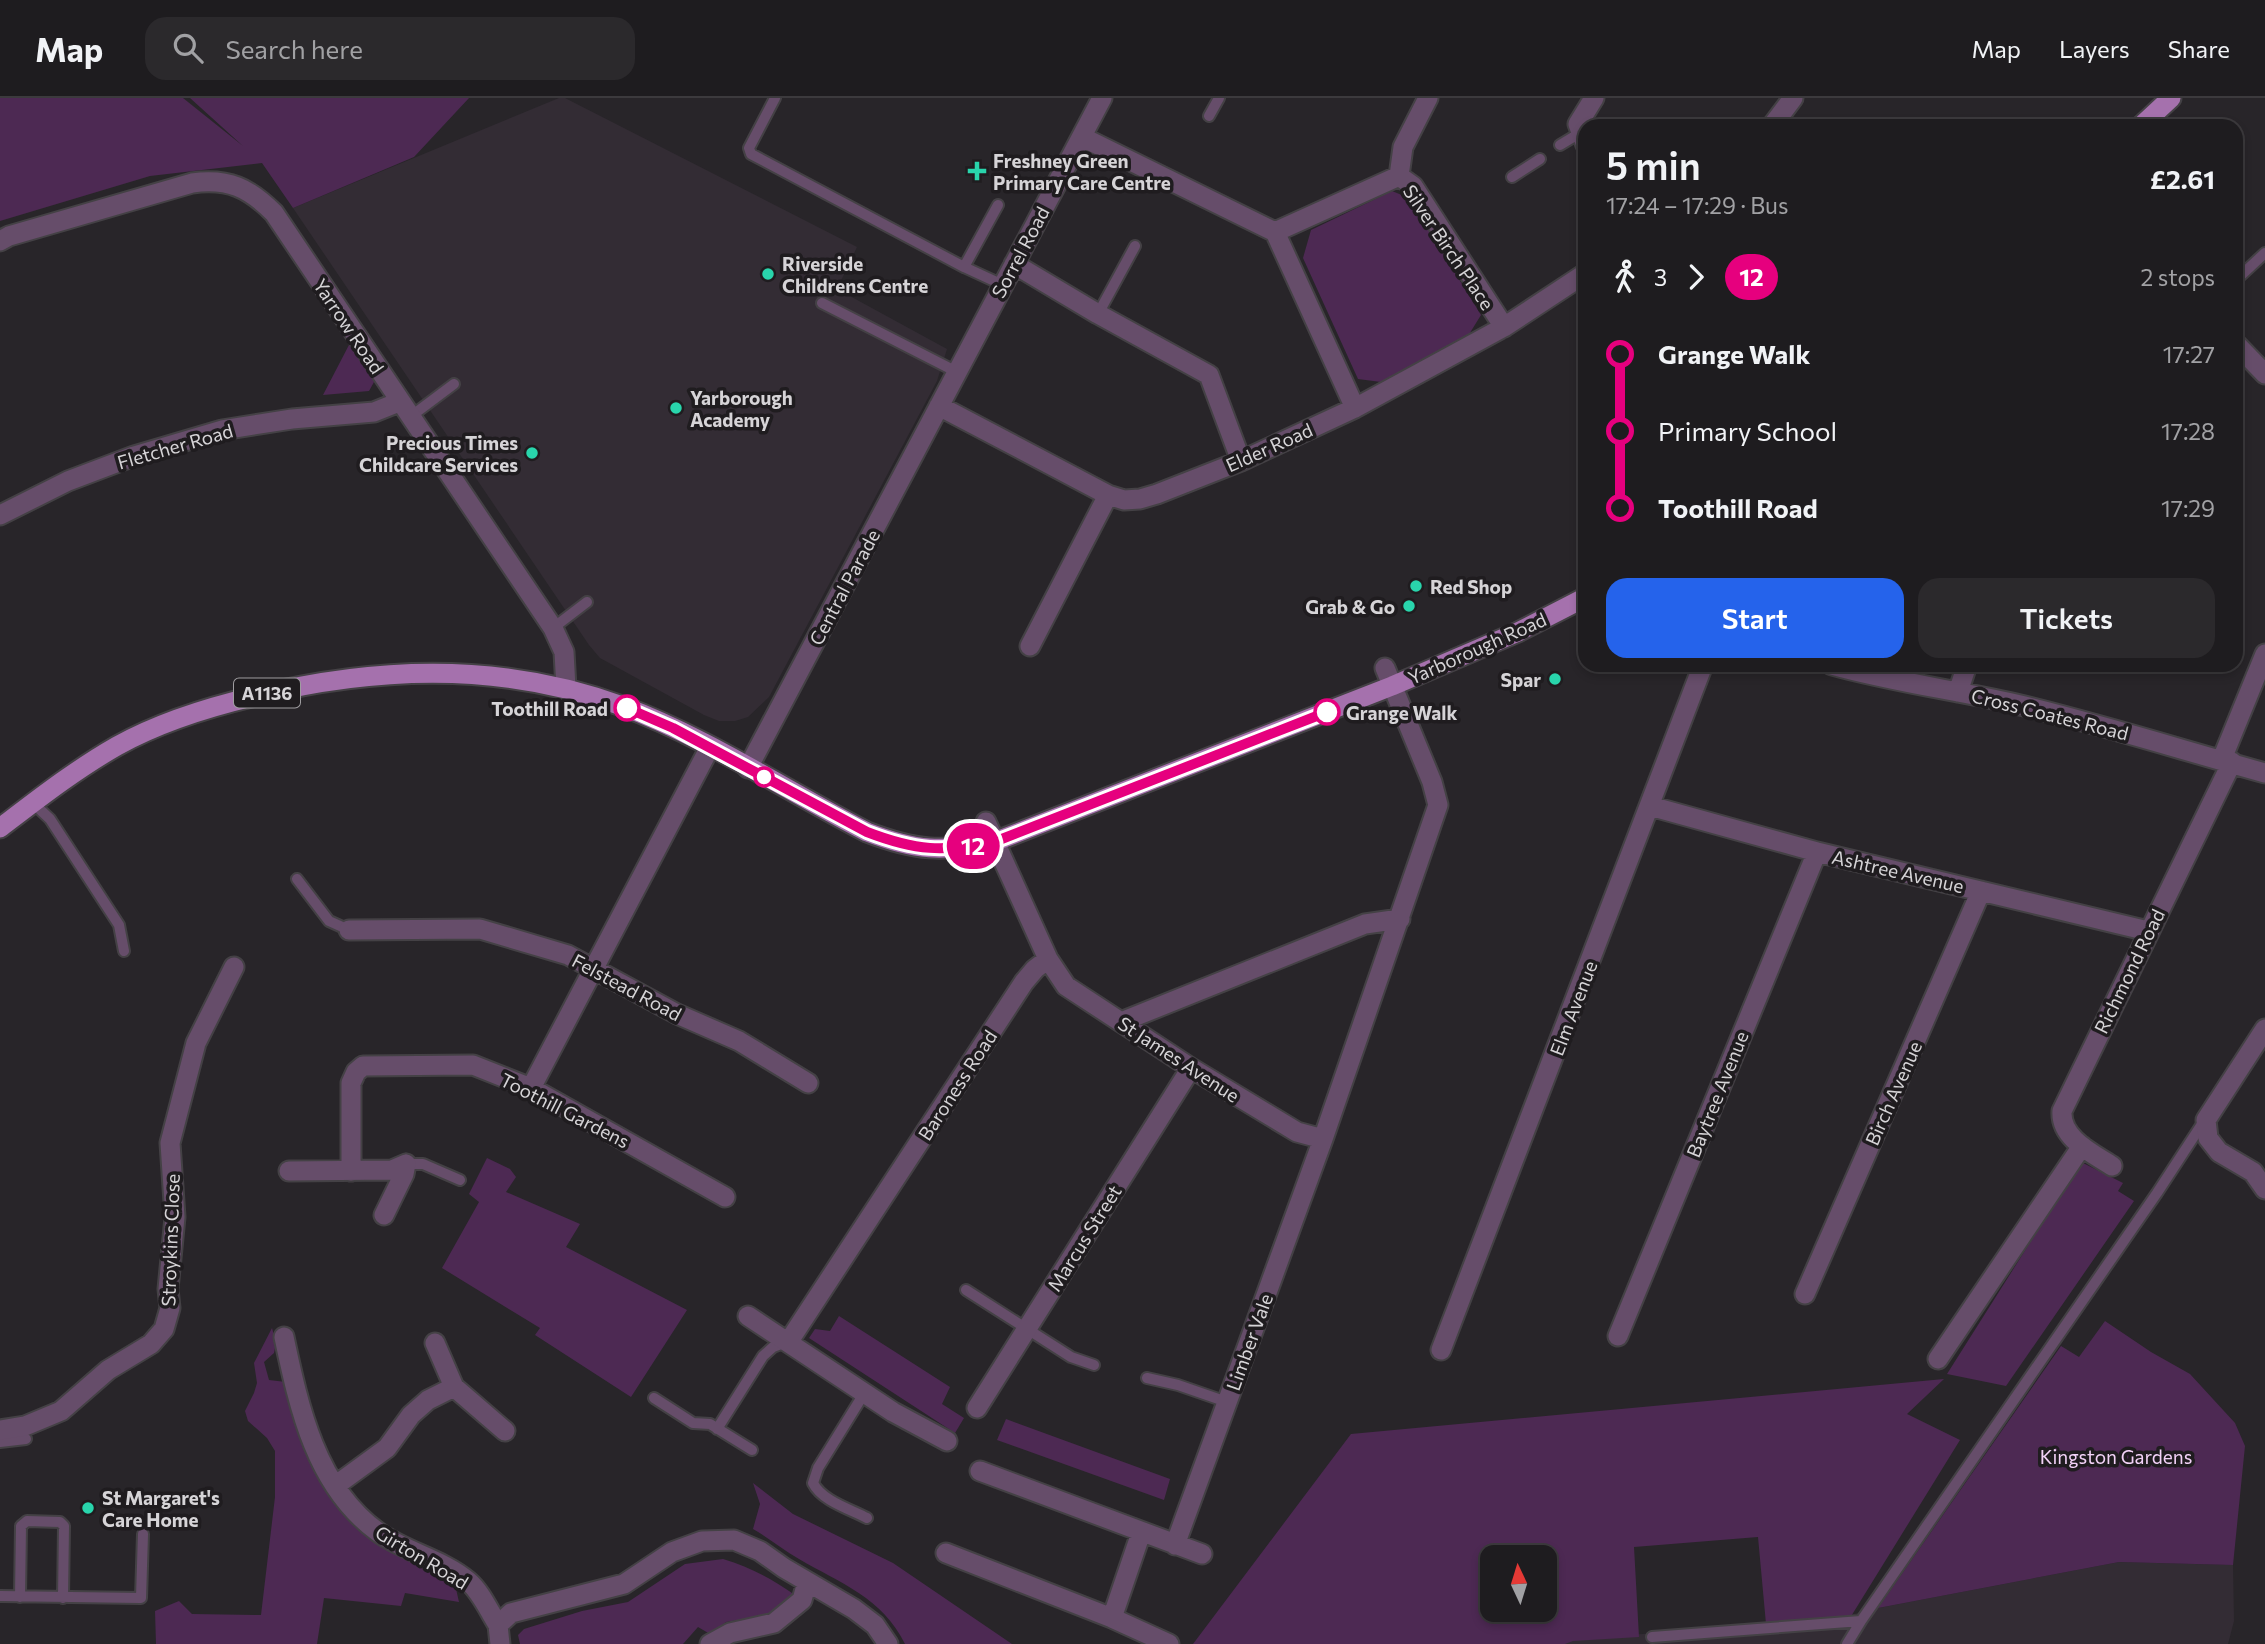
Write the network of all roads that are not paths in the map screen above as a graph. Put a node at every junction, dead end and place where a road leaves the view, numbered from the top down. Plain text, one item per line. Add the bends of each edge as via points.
1 (775, 98) edge
2 (1102, 98) edge
3 (1219, 98) edge
4 (1428, 98) edge
5 (1793, 98) edge
6 (2171, 98) edge
7 (1595, 101) edge
8 (1209, 116) dead end
9 (1582, 119) edge
10 (1777, 119) edge
11 (2148, 119) edge
12 (1082, 137) junction
13 (1578, 140) edge
14 (1560, 145) dead end
15 (1540, 159) dead end
16 (1399, 176) junction
17 (1512, 177) dead end
18 (998, 205) dead end
19 (1275, 232) junction
20 (0, 241) edge
21 (1135, 246) dead end
22 (2265, 253) edge
23 (1014, 264) junction
24 (964, 267) junction
25 (2243, 273) edge
26 (1578, 277) edge
27 (1003, 285) junction
28 (822, 303) dead end
29 (1098, 314) junction
30 (1504, 327) junction
31 (2243, 351) edge
32 (957, 372) junction
33 (2265, 374) edge
34 (454, 384) dead end
35 (939, 406) junction
36 (1355, 408) junction
37 (405, 410) junction
38 (1241, 461) junction
39 (1108, 495) junction
40 (0, 515) edge
41 (1578, 601) edge
42 (587, 602) dead end
43 (552, 628) junction
44 (1030, 646) dead end
45 (2265, 654) edge
46 (1700, 672) edge
47 (1860, 672) edge
48 (1965, 672) edge
49 (1388, 677) junction
50 (566, 688) junction
51 (1958, 692) junction
52 (710, 747) junction
53 (2227, 760) junction
54 (748, 768) junction
55 (2265, 773) edge
56 (33, 803) junction
57 (1650, 806) junction
58 (986, 822) dead end
59 (0, 828) edge
60 (994, 842) junction
61 (1817, 852) junction
62 (297, 879) dead end
63 (1981, 891) junction
64 (1400, 919) junction
65 (349, 930) joint
66 (2148, 932) junction
67 (124, 951) dead end
68 (1048, 959) junction
69 (234, 967) dead end
70 (594, 968) junction
71 (1121, 1022) junction
72 (2265, 1029) edge
73 (1191, 1068) junction
74 (808, 1083) dead end
75 (531, 1088) junction
76 (2215, 1103) junction
77 (1323, 1139) junction
78 (2082, 1146) junction
79 (406, 1164) junction
80 (2112, 1166) dead end
81 (289, 1171) dead end
82 (351, 1171) junction
83 (460, 1180) dead end
84 (2265, 1189) edge
85 (725, 1197) dead end
86 (384, 1215) dead end
87 (965, 1290) dead end
88 (1805, 1294) dead end
89 (748, 1316) dead end
90 (1027, 1328) junction
91 (1618, 1336) dead end
92 (284, 1338) dead end
93 (789, 1341) junction
94 (436, 1343) dead end
95 (1441, 1350) dead end
96 (1938, 1359) dead end
97 (1094, 1365) dead end
98 (1147, 1378) dead end
99 (454, 1387) junction
100 (866, 1392) junction
101 (654, 1398) dead end
102 (1227, 1402) junction
103 (976, 1409) dead end
104 (717, 1429) junction
105 (0, 1430) edge
106 (505, 1431) dead end
107 (26, 1439) dead end
108 (947, 1441) dead end
109 (0, 1442) edge
110 (752, 1451) dead end
111 (980, 1471) dead end
112 (335, 1486) junction
113 (867, 1518) dead end
114 (1140, 1533) junction
115 (143, 1534) dead end
116 (1175, 1545) junction
117 (946, 1553) dead end
118 (1202, 1554) dead end
119 (807, 1582) junction
120 (0, 1596) edge
121 (20, 1597) junction
122 (62, 1598) junction
123 (1112, 1618) junction
124 (1861, 1621) junction
125 (499, 1635) edge
126 (1652, 1637) dead end
127 (710, 1644) edge
128 (888, 1644) edge
129 (1169, 1644) edge
130 (1847, 1644) edge

1 - 24 lane via 748,148 751,154
2 - 12 street, Sorrel Road
3 - 8 lane
4 - 16 street via 1404,147
5 - 10 street
6 - 11 main road
7 - 9 street
12 - 19 street
12 - 23 street, Sorrel Road
13 - 14 lane
15 - 17 lane
16 - 19 street, Silver Birch Place
16 - 30 street, Silver Birch Place via 1413,186
18 - 24 lane
19 - 36 street
20 - 37 street, Yarrow Road via 192,183 224,182 241,187 274,213
21 - 29 lane
22 - 25 lane
23 - 27 street, Sorrel Road
23 - 29 street
24 - 27 lane
26 - 30 street, Elder Road
27 - 32 street, Sorrel Road
28 - 32 lane
29 - 38 street via 1209,375
30 - 36 street, Elder Road
31 - 33 street
32 - 35 street, Sorrel Road
34 - 37 lane
35 - 39 street, Elder Road
35 - 54 street, Central Parade
36 - 38 street, Elder Road
37 - 40 street, Fletcher Road via 222,430 68,481
37 - 43 street, Yarrow Road
38 - 39 street, Elder Road via 1148,496 1124,500
39 - 44 street
41 - 49 main road, Yarborough Road / A1136 via 1518,632
42 - 43 lane
43 - 50 street, Yarrow Road via 564,652
45 - 53 street, Richmond Road
46 - 57 street, Elm Avenue
47 - 51 street, Cross Coates Road
48 - 51 street
49 - 60 main road, Yarborough Road / A1136
49 - 64 street via 1438,805
50 - 52 main road, Yarborough Road / A1136 via 621,705
50 - 56 main road, Yarborough Road / A1136 via 492,676 415,671 290,687 173,720 119,745
51 - 53 street, Cross Coates Road
52 - 54 main road, Yarborough Road / A1136
52 - 70 street
53 - 55 street, Cross Coates Road
53 - 66 street, Richmond Road
54 - 60 main road, Yarborough Road / A1136 via 895,843 960,849
56 - 59 main road, Yarborough Road / A1136
56 - 67 lane via 50,819 119,925
57 - 61 street, Ashtree Avenue
57 - 95 street, Elm Avenue
58 - 60 street
60 - 68 street
61 - 63 street, Ashtree Avenue
61 - 91 street, Baytree Avenue
62 - 65 lane via 329,922
63 - 66 street, Ashtree Avenue
63 - 88 street, Birch Avenue
64 - 71 street via 1364,924
64 - 77 street
65 - 70 street, Felstead Road via 480,929 568,955
66 - 78 street, Richmond Road via 2062,1111 2063,1127
68 - 71 street, St James Avenue via 1066,986
68 - 93 street, Baroness Road via 1024,982
69 - 105 street, Stroykins Close via 196,1043 170,1143 175,1217 170,1308 164,1329 151,1344 107,1370 61,1411 25,1426
70 - 74 street, Felstead Road via 677,1014 739,1041
70 - 75 street
71 - 73 street, St James Avenue
72 - 76 street
73 - 77 street, St James Avenue via 1297,1132
73 - 90 street, Marcus Street
75 - 82 street, Toothill Gardens via 473,1065 363,1066 351,1083
75 - 85 street, Toothill Gardens
76 - 84 street via 2206,1119 2208,1138 2219,1152 2253,1172
76 - 124 lane
77 - 102 street, Limber Vale
78 - 80 street, Richmond Road
78 - 96 street
79 - 82 street via 392,1170
79 - 83 lane via 423,1164
79 - 86 street
81 - 82 street
87 - 90 lane
89 - 93 street
90 - 97 lane via 1071,1357
90 - 103 street, Marcus Street
92 - 112 street, Girton Road via 303,1418
93 - 100 street
93 - 104 lane via 763,1356
94 - 99 street
98 - 102 lane
99 - 106 street
99 - 112 street via 428,1400 387,1448
100 - 108 street
100 - 113 lane via 813,1483 826,1497
101 - 104 lane via 693,1423 710,1423
102 - 116 street, Limber Vale
104 - 110 lane
107 - 109 lane
111 - 114 street
112 - 125 street, Girton Road via 354,1512 380,1534 468,1581
114 - 116 street
114 - 123 street
115 - 122 lane via 141,1598
116 - 118 street
117 - 123 street
119 - 125 street via 734,1540 702,1541 672,1552 624,1584 511,1613
119 - 127 street via 802,1600 775,1623 730,1633
119 - 128 street via 854,1609
120 - 121 lane
121 - 122 lane
121 - 122 lane via 22,1526 27,1521 64,1526
123 - 129 street
124 - 126 lane
124 - 130 lane

